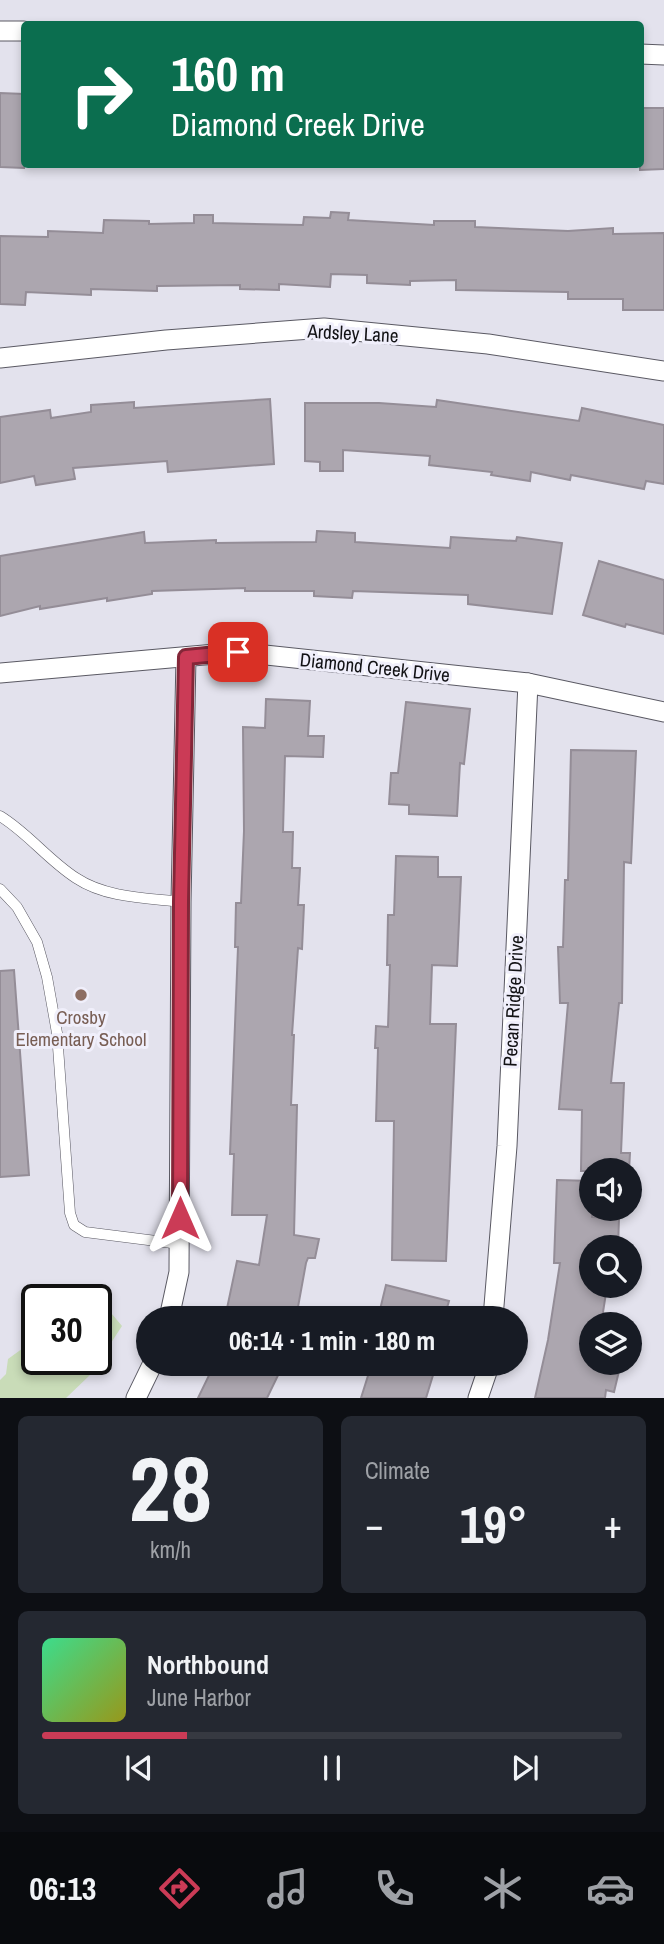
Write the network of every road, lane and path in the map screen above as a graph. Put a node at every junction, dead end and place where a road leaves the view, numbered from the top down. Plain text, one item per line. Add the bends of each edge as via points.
1 (0, 31) edge
2 (21, 32) edge
3 (644, 54) edge
4 (664, 55) edge
5 (0, 358) edge
6 (664, 371) edge
7 (186, 657) junction
8 (0, 673) edge
9 (528, 683) junction
10 (664, 712) edge
11 (0, 816) edge
12 (0, 889) edge
13 (181, 902) junction
14 (180, 1244) junction
15 (172, 1306) edge
16 (495, 1306) edge
17 (147, 1376) edge
18 (486, 1376) edge
19 (136, 1398) edge
20 (478, 1398) edge

1 - 2 street
3 - 4 street
5 - 6 street, Ardsley Lane via 324,328 488,344
7 - 8 street, Diamond Creek Drive
7 - 9 street, Diamond Creek Drive via 238,652
7 - 13 street
9 - 10 street, Diamond Creek Drive
9 - 16 street, Pecan Ridge Drive via 507,1146
11 - 13 lane via 93,887
12 - 14 lane via 17,907 37,942 47,977 57,1033 74,1225 85,1232
13 - 14 street
14 - 15 street
17 - 19 street
18 - 20 street

